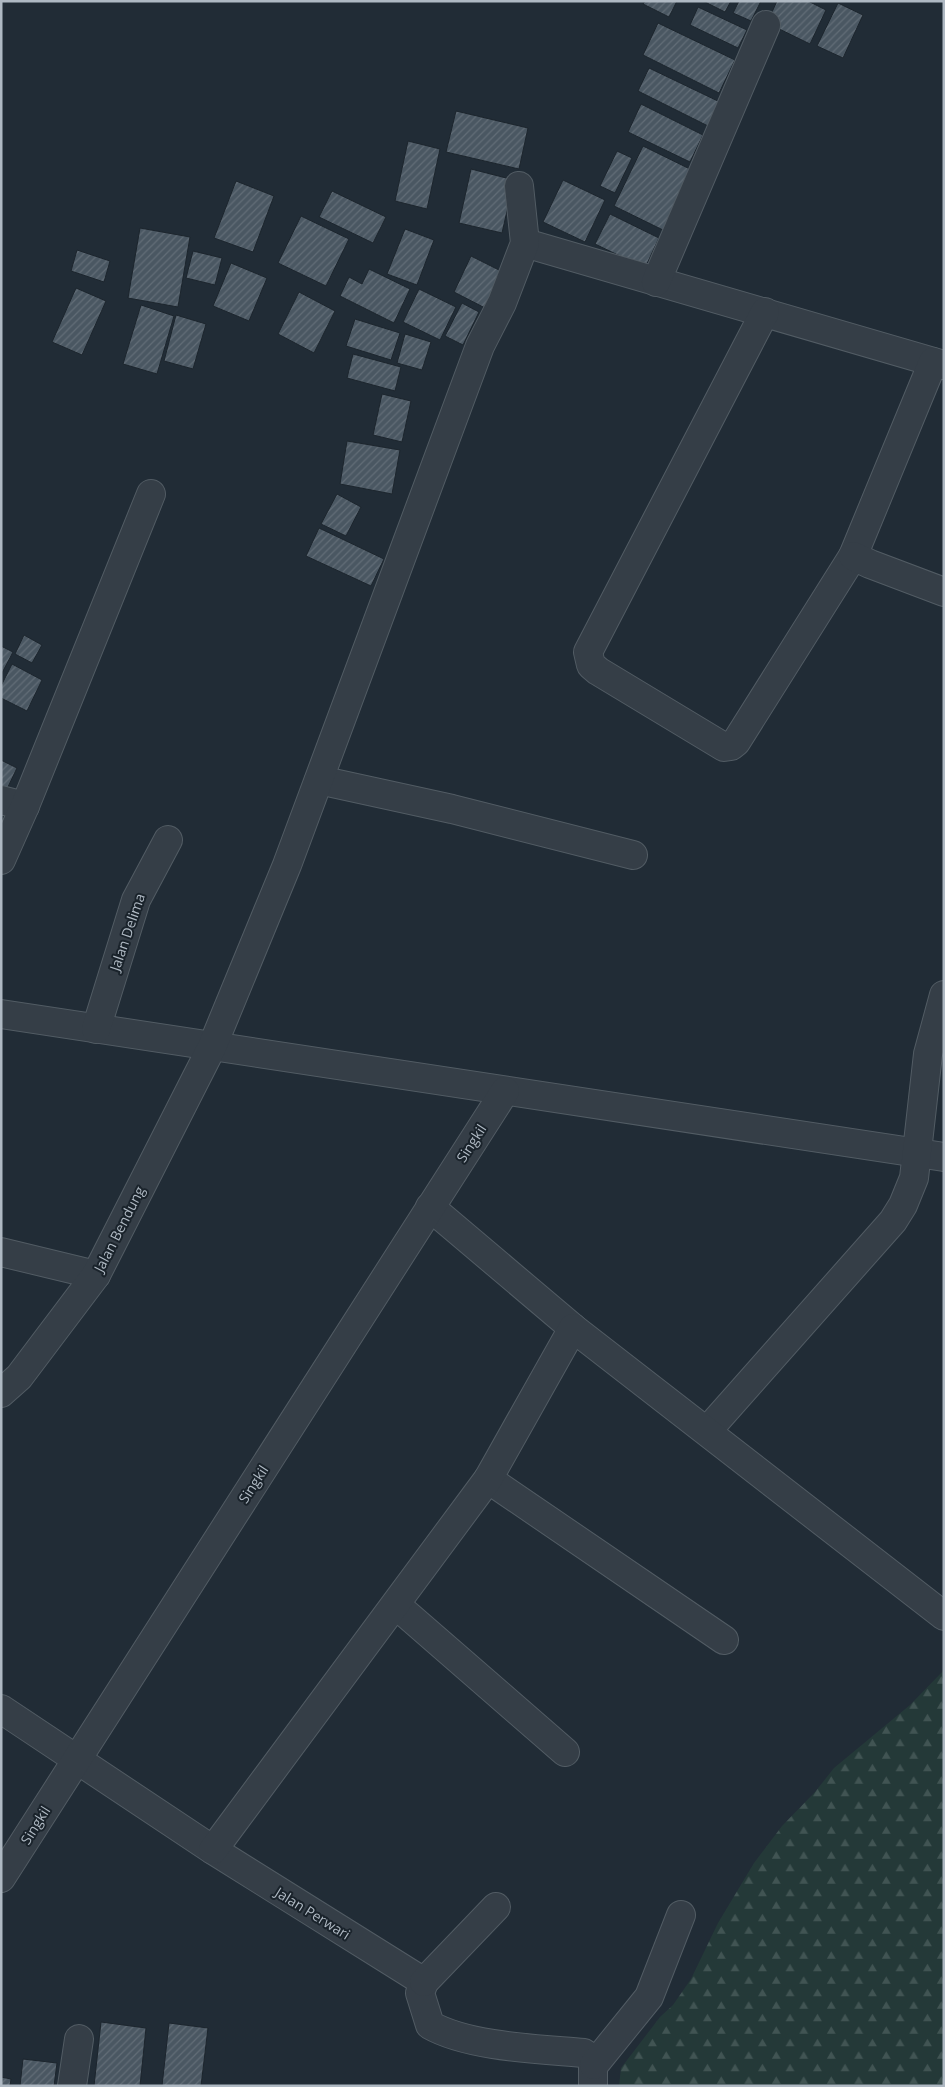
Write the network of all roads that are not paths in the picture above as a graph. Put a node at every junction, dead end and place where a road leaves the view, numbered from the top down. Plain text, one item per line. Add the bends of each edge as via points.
1 (766, 25) dead end
2 (520, 186) dead end
3 (525, 243) junction
4 (656, 282) junction
5 (765, 312) junction
6 (938, 364) edge
7 (151, 494) dead end
8 (853, 556) junction
9 (944, 592) edge
10 (319, 780) junction
11 (13, 803) edge
12 (168, 840) dead end
13 (633, 855) dead end
14 (1, 860) edge
15 (944, 996) edge
16 (1, 1014) edge
17 (96, 1029) junction
18 (212, 1047) junction
19 (505, 1091) junction
20 (931, 1155) edge
21 (430, 1207) junction
22 (1, 1252) edge
23 (96, 1275) junction
24 (573, 1328) junction
25 (1, 1393) edge
26 (707, 1431) junction
27 (488, 1479) junction
28 (396, 1605) junction
29 (944, 1616) edge
30 (724, 1640) dead end
31 (1, 1709) edge
32 (565, 1752) dead end
33 (76, 1759) junction
34 (213, 1850) junction
35 (1, 1878) edge
36 (496, 1907) dead end
37 (681, 1915) dead end
38 (424, 1982) junction
39 (79, 2039) dead end
40 (593, 2075) edge
41 (72, 2086) edge

1 - 4 street
2 - 3 street
3 - 4 street
3 - 10 street, Jalan Bendung via 502,303 480,346
4 - 5 street
5 - 6 street
5 - 8 street via 590,645 591,665 720,746 731,746
6 - 8 street
7 - 11 street
8 - 9 street
10 - 13 street via 452,809
10 - 18 street, Jalan Bendung
11 - 14 street
12 - 17 street, Jalan Delima via 136,900
15 - 20 street via 928,1054
16 - 17 street
17 - 18 street
18 - 19 street
18 - 23 street, Jalan Bendung
19 - 20 street
19 - 21 street, Singkil
20 - 26 street via 914,1178 893,1221
21 - 24 street
21 - 33 street, Singkil
22 - 23 street
23 - 25 street, Jalan Bendung via 19,1376
24 - 26 street
24 - 27 street
26 - 29 street
27 - 28 street
27 - 30 street
28 - 32 street
28 - 34 street
31 - 33 street, Jalan Perwari
33 - 34 street, Jalan Perwari
33 - 35 street, Singkil
34 - 38 street, Jalan Perwari
36 - 38 street
37 - 40 street via 649,1996
38 - 40 street via 420,1993 427,2022 439,2030 517,2047 584,2053 590,2056
39 - 41 street

